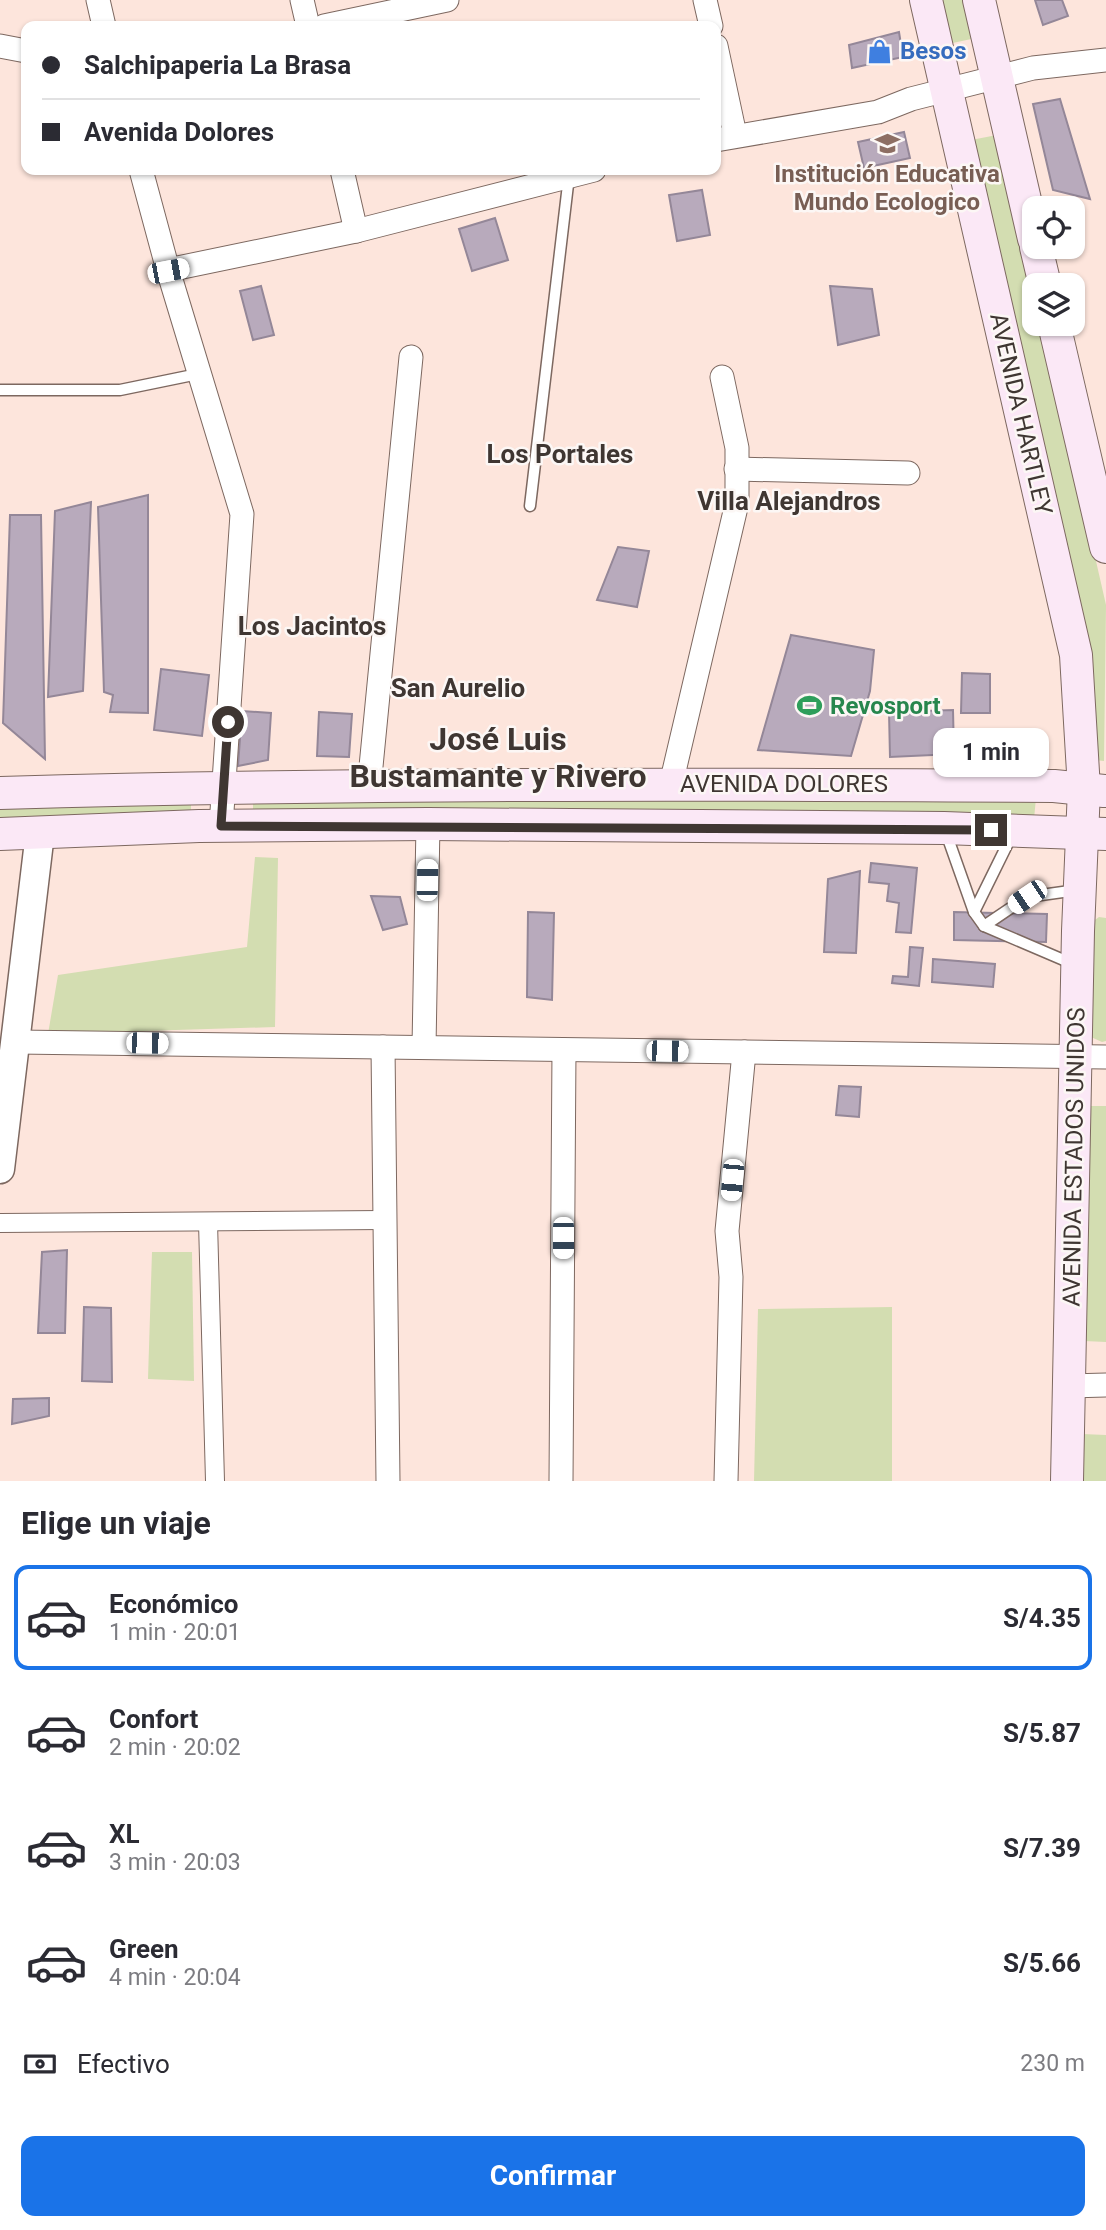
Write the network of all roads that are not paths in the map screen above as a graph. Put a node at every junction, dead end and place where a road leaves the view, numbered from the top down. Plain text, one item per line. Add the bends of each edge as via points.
1 (99, 0) edge
2 (302, 0) edge
3 (447, 0) edge
4 (705, 0) edge
5 (926, 0) edge
6 (979, 0) edge
7 (103, 21) edge
8 (307, 21) edge
9 (348, 21) edge
10 (710, 21) edge
11 (0, 46) edge
12 (21, 50) edge
13 (1106, 60) edge
14 (994, 78) junction
15 (946, 90) junction
16 (721, 92) edge
17 (726, 138) edge
18 (142, 175) edge
19 (343, 175) edge
20 (573, 175) edge
21 (569, 176) junction
22 (1023, 196) edge
23 (356, 231) junction
24 (168, 271) junction
25 (1057, 336) edge
26 (411, 356) dead end
27 (198, 374) junction
28 (722, 377) dead end
29 (0, 390) edge
30 (736, 469) junction
31 (908, 473) dead end
32 (530, 506) dead end
33 (1106, 547) edge
34 (671, 784) junction
35 (223, 787) junction
36 (369, 787) junction
37 (1095, 790) edge
38 (0, 793) edge
39 (428, 824) junction
40 (221, 826) junction
41 (944, 828) junction
42 (1015, 831) junction
43 (40, 833) junction
44 (1094, 833) edge
45 (0, 834) edge
46 (1079, 890) junction
47 (1106, 911) edge
48 (974, 912) junction
49 (984, 926) junction
50 (1078, 931) junction
51 (1078, 966) junction
52 (17, 1041) junction
53 (383, 1047) junction
54 (424, 1047) junction
55 (564, 1049) junction
56 (744, 1052) junction
57 (1091, 1057) edge
58 (0, 1169) edge
59 (383, 1220) junction
60 (208, 1222) junction
61 (0, 1223) edge
62 (1106, 1385) edge
63 (1069, 1386) junction
64 (215, 1481) edge
65 (388, 1481) edge
66 (561, 1481) edge
67 (726, 1481) edge
68 (1068, 1481) edge

1 - 7 street
2 - 8 street
3 - 9 street
4 - 10 street
5 - 15 main road, AVENIDA HARTLEY
6 - 14 main road
11 - 12 street
13 - 14 street via 1033,68
14 - 15 street
14 - 22 main road
15 - 17 street via 878,111
15 - 37 main road, AVENIDA HARTLEY via 1076,655
16 - 17 street
18 - 24 street
19 - 23 street
20 - 21 street
21 - 23 street
21 - 32 lane
23 - 24 street
24 - 27 street
25 - 33 main road
26 - 36 street
27 - 29 lane via 120,390
27 - 35 street via 242,514
28 - 30 street via 737,448
30 - 31 street
30 - 34 street via 737,503
34 - 36 main road, AVENIDA DOLORES
34 - 37 main road, AVENIDA DOLORES via 1041,785
35 - 36 main road, AVENIDA DOLORES
35 - 38 main road, AVENIDA DOLORES
35 - 40 street
37 - 44 main road, AVENIDA HARTLEY
39 - 40 main road, AVENIDA DOLORES
39 - 41 main road, AVENIDA DOLORES
39 - 54 street
40 - 43 main road, AVENIDA DOLORES
41 - 42 main road, AVENIDA DOLORES
41 - 48 lane
42 - 44 main road, AVENIDA DOLORES
42 - 48 lane
43 - 45 main road, AVENIDA DOLORES
43 - 52 street
44 - 46 main road, AVENIDA ESTADOS UNIDOS
46 - 49 lane via 1027,897
46 - 50 main road, AVENIDA ESTADOS UNIDOS
47 - 50 main road via 1086,919
48 - 49 lane
49 - 51 lane
50 - 51 main road, AVENIDA ESTADOS UNIDOS
51 - 57 main road, AVENIDA ESTADOS UNIDOS
52 - 53 street
52 - 58 street
53 - 54 street
53 - 59 street
54 - 55 street
55 - 56 street
55 - 66 street
56 - 57 street
56 - 67 street via 727,1231 731,1277
57 - 63 main road, AVENIDA ESTADOS UNIDOS
59 - 60 street
59 - 65 street
60 - 61 street
60 - 64 street
62 - 63 street
63 - 68 main road, AVENIDA ESTADOS UNIDOS

